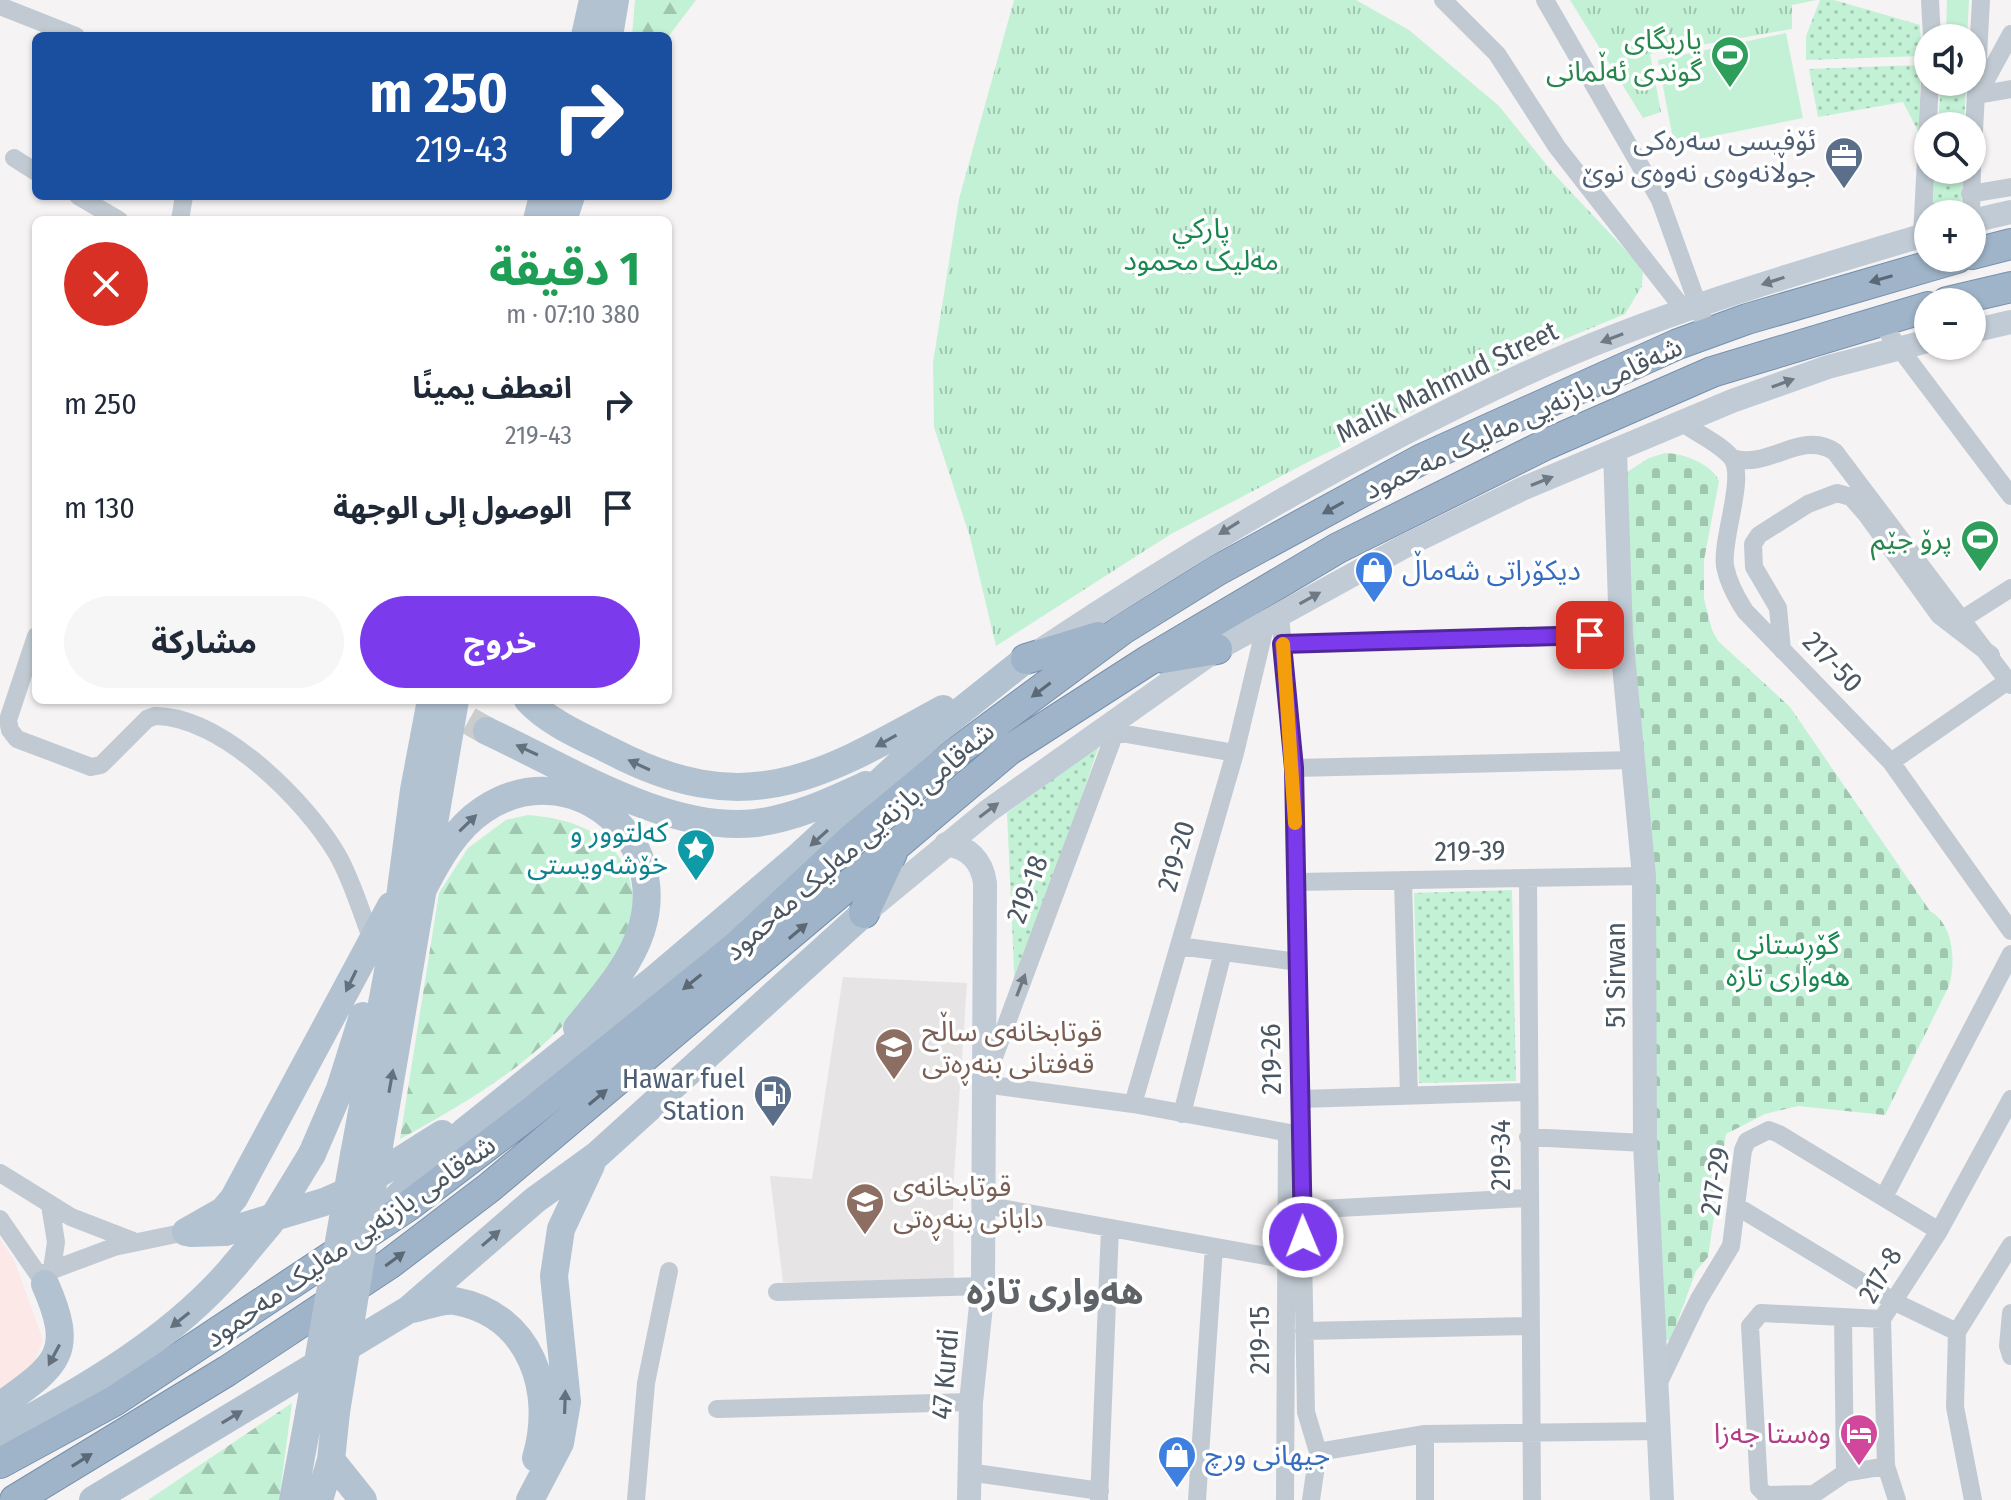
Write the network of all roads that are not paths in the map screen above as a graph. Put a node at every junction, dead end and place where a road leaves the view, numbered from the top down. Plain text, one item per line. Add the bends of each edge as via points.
1 (593, 0) edge
2 (615, 0) edge
3 (1443, 0) edge
4 (1545, 0) edge
5 (1930, 0) edge
6 (1981, 0) edge
7 (0, 6) edge
8 (1931, 24) edge
9 (1980, 24) edge
10 (66, 32) edge
11 (586, 32) edge
12 (610, 32) edge
13 (2011, 34) edge
14 (1986, 79) edge
15 (2011, 89) edge
16 (1986, 93) edge
17 (1930, 96) edge
18 (14, 158) dead end
19 (32, 169) edge
20 (1971, 184) edge
21 (2011, 187) edge
22 (1970, 194) junction
23 (85, 200) edge
24 (1926, 200) edge
25 (1970, 200) edge
26 (2011, 212) edge
27 (112, 216) edge
28 (1986, 218) edge
29 (1914, 239) edge
30 (2011, 244) edge
31 (1986, 247) edge
32 (1914, 263) edge
33 (2011, 287) edge
34 (1986, 293) edge
35 (1914, 311) edge
36 (1698, 317) junction
37 (1879, 321) junction
38 (2011, 322) edge
39 (1986, 328) edge
40 (1914, 344) edge
41 (1899, 347) junction
42 (1612, 415) junction
43 (1681, 422) junction
44 (1615, 451) junction
45 (1732, 458) junction
46 (2011, 496) edge
47 (2011, 588) edge
48 (1273, 619) junction
49 (1961, 620) junction
50 (1123, 629) junction
51 (1621, 634) junction
52 (1282, 644) junction
53 (32, 648) edge
54 (1217, 649) junction
55 (1782, 650) junction
56 (1991, 655) junction
57 (1026, 659) junction
58 (1149, 660) junction
59 (2010, 683) edge
60 (454, 704) edge
61 (534, 704) edge
62 (427, 708) edge
63 (1119, 723) junction
64 (487, 731) tunnel mouth
65 (1235, 753) junction
66 (1634, 760) junction
67 (1891, 762) junction
68 (1294, 768) junction
69 (888, 774) junction
70 (898, 842) junction
71 (946, 844) junction
72 (1644, 876) junction
73 (1528, 878) junction
74 (1403, 880) junction
75 (1296, 882) junction
76 (413, 887) junction
77 (864, 913) junction
78 (2011, 931) edge
79 (382, 945) junction
80 (1179, 946) junction
81 (1223, 952) junction
82 (2011, 954) edge
83 (1298, 962) junction
84 (546, 1069) junction
85 (984, 1084) junction
86 (1528, 1092) junction
87 (1409, 1096) junction
88 (505, 1098) junction
89 (1300, 1099) junction
90 (2011, 1099) edge
91 (1133, 1104) junction
92 (1182, 1114) junction
93 (1294, 1134) junction
94 (1528, 1137) junction
95 (1645, 1143) junction
96 (597, 1155) junction
97 (366, 1157) junction
98 (0, 1173) edge
99 (1884, 1197) junction
100 (1528, 1198) junction
101 (50, 1205) junction
102 (984, 1205) junction
103 (1738, 1207) junction
104 (1302, 1210) junction
105 (0, 1219) edge
106 (1110, 1228) junction
107 (1939, 1231) junction
108 (186, 1232) junction
109 (136, 1242) junction
110 (352, 1244) junction
111 (2011, 1245) edge
112 (1214, 1247) junction
113 (1288, 1260) junction
114 (669, 1271) dead end
115 (45, 1276) junction
116 (983, 1286) junction
117 (777, 1292) dead end
118 (1895, 1302) junction
119 (408, 1310) junction
120 (2011, 1313) edge
121 (1843, 1317) junction
122 (1882, 1319) junction
123 (1529, 1326) junction
124 (1304, 1331) junction
125 (1957, 1332) junction
126 (2010, 1349) edge
127 (1658, 1384) junction
128 (971, 1402) junction
129 (0, 1406) edge
130 (717, 1409) dead end
131 (322, 1413) junction
132 (1661, 1431) junction
133 (1530, 1432) junction
134 (1425, 1434) junction
135 (0, 1435) edge
136 (197, 1439) junction
137 (1318, 1452) junction
138 (331, 1460) junction
139 (0, 1463) edge
140 (1886, 1466) junction
141 (968, 1472) junction
142 (1845, 1473) junction
143 (1100, 1495) edge
144 (1815, 1497) edge
145 (15, 1500) edge
146 (93, 1500) edge
147 (131, 1500) edge
148 (293, 1500) edge
149 (319, 1500) edge
150 (363, 1500) edge
151 (511, 1500) edge
152 (530, 1500) edge
153 (636, 1500) edge
154 (969, 1500) edge
155 (1197, 1500) edge
156 (1285, 1500) edge
157 (1311, 1500) edge
158 (1425, 1500) edge
159 (1532, 1500) edge
160 (1662, 1500) edge
161 (1897, 1500) edge
162 (1974, 1500) edge

1 - 11 main road
2 - 12 main road
3 - 36 street via 1497,54 1557,147
4 - 36 street via 1648,177 1675,235
5 - 8 street
6 - 9 street
7 - 10 street
13 - 14 street
15 - 16 street
17 - 24 street
18 - 19 street
20 - 22 street
21 - 22 street
22 - 25 street
23 - 27 street
26 - 28 main road
29 -> 36 main road, Malik Mahmud Street
30 - 31 highway, شەقامی بازنەیی مەلیک مەحمود
32 -> 36 highway, شەقامی بازنەیی مەلیک مەحمود
33 - 34 highway
35 - 37 highway, شەقامی بازنەیی مەلیک مەحمود
36 -> 50 highway, شەقامی بازنەیی مەلیک مەحمود via 1422,459 1218,570
36 -> 57 main road, Malik Mahmud Street via 1529,372 1351,461 1238,522
37 - 41 street
37 - 42 highway, شەقامی بازنەیی مەلیک مەحمود via 1712,372
38 - 39 main road
40 - 41 main road
43 -> 41 main road via 1828,367
41 - 46 street
42 - 44 street
42 - 58 highway, شەقامی بازنەیی مەلیک مەحمود via 1338,548
43 - 44 main road
43 - 45 street
48 -> 44 main road via 1442,527
44 - 51 main road, 51 Sirwan
45 - 49 street via 1756,460 1810,443 1822,443 1835,452
45 - 55 street, 217-50 via 1738,474 1725,565 1745,611
47 - 49 street
48 - 52 street, 219-26
48 - 54 main road
48 - 65 street, 219-20
49 - 56 street
50 - 57 highway
50 -> 110 highway, شەقامی بازنەیی مەلیک مەحمود via 954,754 855,836 736,947 529,1114
51 - 52 street
51 - 66 main road, 51 Sirwan
52 - 68 street, 219-26
53 - 79 street via 8,720 17,739 91,767 101,765 155,716 210,730 292,793 337,855
54 - 58 highway
54 - 63 main road
55 - 56 street via 1778,608 1754,567 1753,544 1808,504 1837,493 1851,497 1866,514 1939,615
55 - 67 street, 217-50
56 - 59 street
57 -> 61 main road via 862,754 822,772 758,788 706,787 665,777 569,729
57 - 69 main road
58 - 70 highway, شەقامی بازنەیی مەلیک مەحمود via 1009,750
59 - 67 street
60 - 76 main road
62 - 76 main road
63 - 65 street
71 -> 63 main road
85 -> 63 street, 219-18
69 -> 64 main road via 792,815 714,823 669,815
65 - 80 street, 219-20
66 - 68 street
66 - 72 main road, 51 Sirwan
67 - 78 street, 217-50
68 - 75 street, 219-26
69 -> 84 main road via 751,898
70 - 77 highway
145 -> 70 highway, شەقامی بازنەیی مەلیک مەحمود via 227,1371 389,1264 490,1187
71 - 77 main road
71 - 85 main road, 47 Kurdi via 970,853 984,874
72 - 73 street, 219-39
72 - 95 main road, 51 Sirwan
73 - 74 street, 219-39
73 - 86 street, 219-34
74 - 75 street, 219-39
74 - 87 street
75 - 83 street, 219-26
76 - 79 main road
76 -> 84 main road via 471,819 513,795 570,794 604,810 632,841 646,876 641,931 620,971
97 -> 76 main road
77 - 96 main road
79 - 97 main road
79 -> 108 main road via 234,1198 223,1211
79 -> 135 main road, bridge via 344,1078 312,1154 270,1223 188,1314 136,1354
80 - 81 street
80 - 91 street, 219-20
81 - 83 street
81 - 92 street
82 - 99 street
83 - 89 street, 219-26
84 - 88 main road
85 - 91 street
85 - 102 main road, 47 Kurdi
86 - 87 street
86 - 94 street, 219-34
87 - 89 street
88 - 108 main road via 324,1202 225,1232
88 - 110 main road via 425,1167
89 - 93 street, 219-26
90 - 107 street, 217-8
91 - 92 street
92 - 93 street
93 - 104 street, 219-26
93 - 113 street, 219-15
94 - 95 street
94 - 100 street, 219-34
95 - 127 main road, 51 Sirwan
119 -> 96 main road via 535,1200
152 -> 96 main road via 560,1443 567,1402 554,1276 561,1229
97 - 131 main road, bridge
98 - 101 street
99 - 103 street, 217-29 via 1769,1130 1747,1141 1743,1150
99 - 107 street, 217-29
100 - 104 street
100 - 123 street, 219-34
101 - 109 street
101 - 115 street via 56,1242
102 - 106 street
102 - 116 main road, 47 Kurdi
103 - 118 street
103 - 127 street, 217-29 via 1731,1246
104 - 124 street, 219-26
105 - 115 street
106 - 112 street
106 - 143 street
107 - 118 street, 217-8
108 - 109 street
109 - 115 street
110 - 139 highway, شەقامی بازنەیی مەلیک مەحمود via 114,1401
111 - 125 street
112 - 113 street
112 - 155 street
113 - 156 street, 219-15
114 - 153 street via 646,1383
115 -> 129 main road via 60,1320 60,1348 41,1375
116 - 117 street
116 - 128 main road, 47 Kurdi
118 - 122 street, 217-8
118 - 125 street
136 -> 119 main road
119 - 151 main road via 452,1300 491,1312 512,1328 536,1366 545,1401 543,1434 532,1471
120 - 126 street
121 - 122 street
121 - 142 street
121 - 144 street via 1761,1313 1750,1326 1759,1488 1766,1495
122 - 140 street, 217-8
123 - 124 street
123 - 133 street, 219-34
124 - 137 street, 219-26 via 1306,1412
125 - 162 street via 1955,1407
127 - 132 main road, 51 Sirwan
128 - 130 street
128 - 141 main road, 47 Kurdi
131 - 138 main road
131 - 148 main road
132 - 133 street
132 - 160 main road, 51 Sirwan
133 - 134 street
133 - 159 street, 219-34
134 - 137 street
134 - 158 street
136 - 146 main road
136 - 147 main road
137 - 157 street, 219-26
138 - 149 main road
138 - 150 main road
140 - 142 street
140 - 161 street, 217-8
141 - 143 street
141 - 154 main road, 47 Kurdi
142 - 144 street

